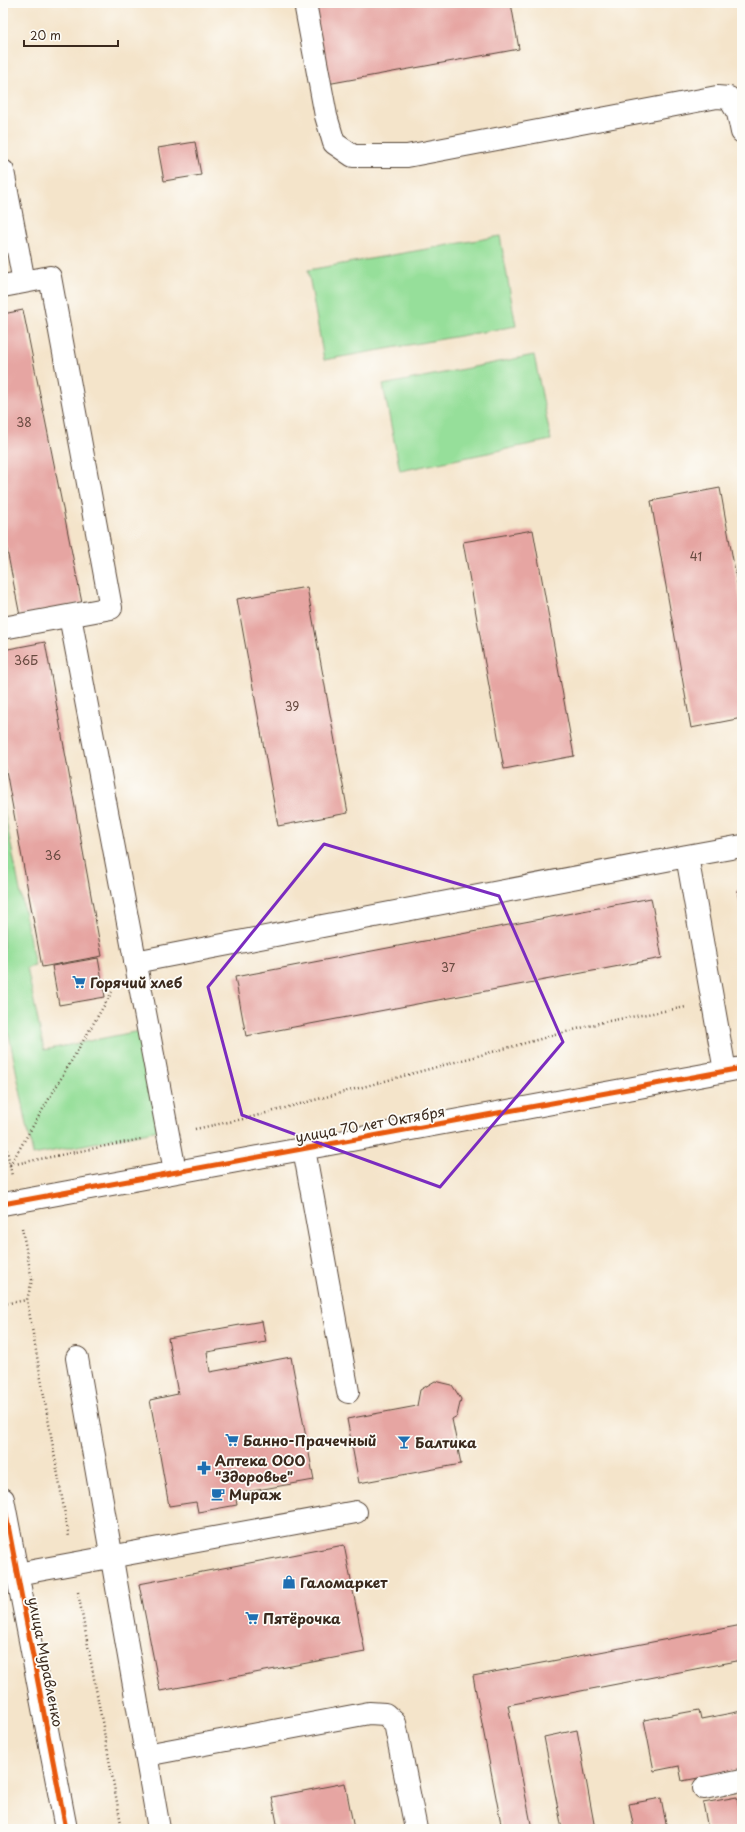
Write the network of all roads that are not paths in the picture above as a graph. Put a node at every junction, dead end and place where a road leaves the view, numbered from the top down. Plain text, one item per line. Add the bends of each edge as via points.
1 (305, 3) edge
2 (742, 132) edge
3 (3, 171) edge
4 (13, 284) edge
5 (70, 616) junction
6 (3, 628) edge
7 (742, 846) edge
8 (686, 856) junction
9 (135, 958) junction
10 (734, 1069) edge
11 (304, 1149) junction
12 (175, 1171) junction
13 (3, 1204) edge
14 (77, 1358) dead end
15 (348, 1392) dead end
16 (3, 1499) edge
17 (356, 1512) dead end
18 (112, 1557) junction
19 (17, 1574) junction
20 (146, 1754) junction
21 (742, 1780) edge
22 (704, 1788) dead end
23 (66, 1829) edge
24 (159, 1829) edge
25 (416, 1829) edge

1 - 2 street via 326,116 334,143 353,156 406,156 717,97 729,98 738,113
3 - 4 street
4 - 5 street via 50,277 111,608
5 - 6 street
5 - 9 street
7 - 8 street
8 - 9 street
8 - 10 street via 712,1002
9 - 12 street
10 - 11 street, улица 70 лет Октября
11 - 12 street, улица 70 лет Октября
11 - 15 street
12 - 13 street, улица 70 лет Октября
14 - 18 street
16 - 19 street, улица Муравленко
17 - 18 street
18 - 19 street
18 - 20 street
19 - 23 street, улица Муравленко
20 - 24 street
20 - 25 street via 369,1713 385,1714 395,1723
21 - 22 street

